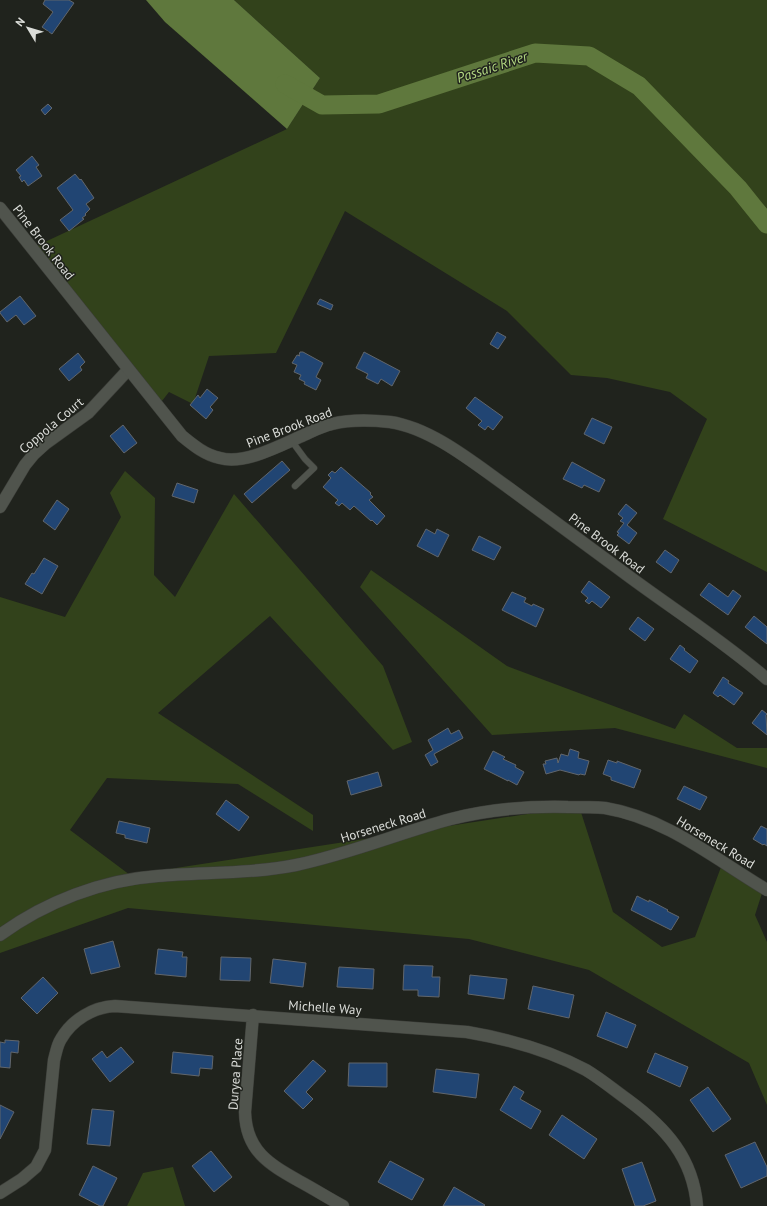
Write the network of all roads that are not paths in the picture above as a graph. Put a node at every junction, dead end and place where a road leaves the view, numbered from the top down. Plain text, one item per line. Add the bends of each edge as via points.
1 (0, 208) edge
2 (128, 370) junction
3 (291, 440) junction
4 (295, 486) dead end
5 (0, 507) edge
6 (767, 679) edge
7 (767, 890) edge
8 (0, 935) edge
9 (253, 1016) junction
10 (0, 1193) edge
11 (343, 1206) edge
12 (697, 1206) edge

1 - 2 street, Pine Brook Road
2 - 3 street, Pine Brook Road via 182,436 209,455 226,460 248,458
2 - 5 street, Coppola Court via 88,413 34,454
3 - 4 lane via 314,468
3 - 6 street, Pine Brook Road via 318,428 346,421 390,422 419,430 473,462
7 - 8 street, Horseneck Road via 673,831 653,822 604,808 545,806 479,812 330,857 295,865 114,882 58,902
9 - 10 street, Michelle Way via 115,1006 100,1008 87,1014 70,1027 58,1046 54,1060 45,1150 36,1167
9 - 11 street, Duryea Place via 245,1112 250,1138 270,1163
9 - 12 street, Michelle Way via 467,1032 524,1044 566,1060 601,1080 656,1122 690,1170

